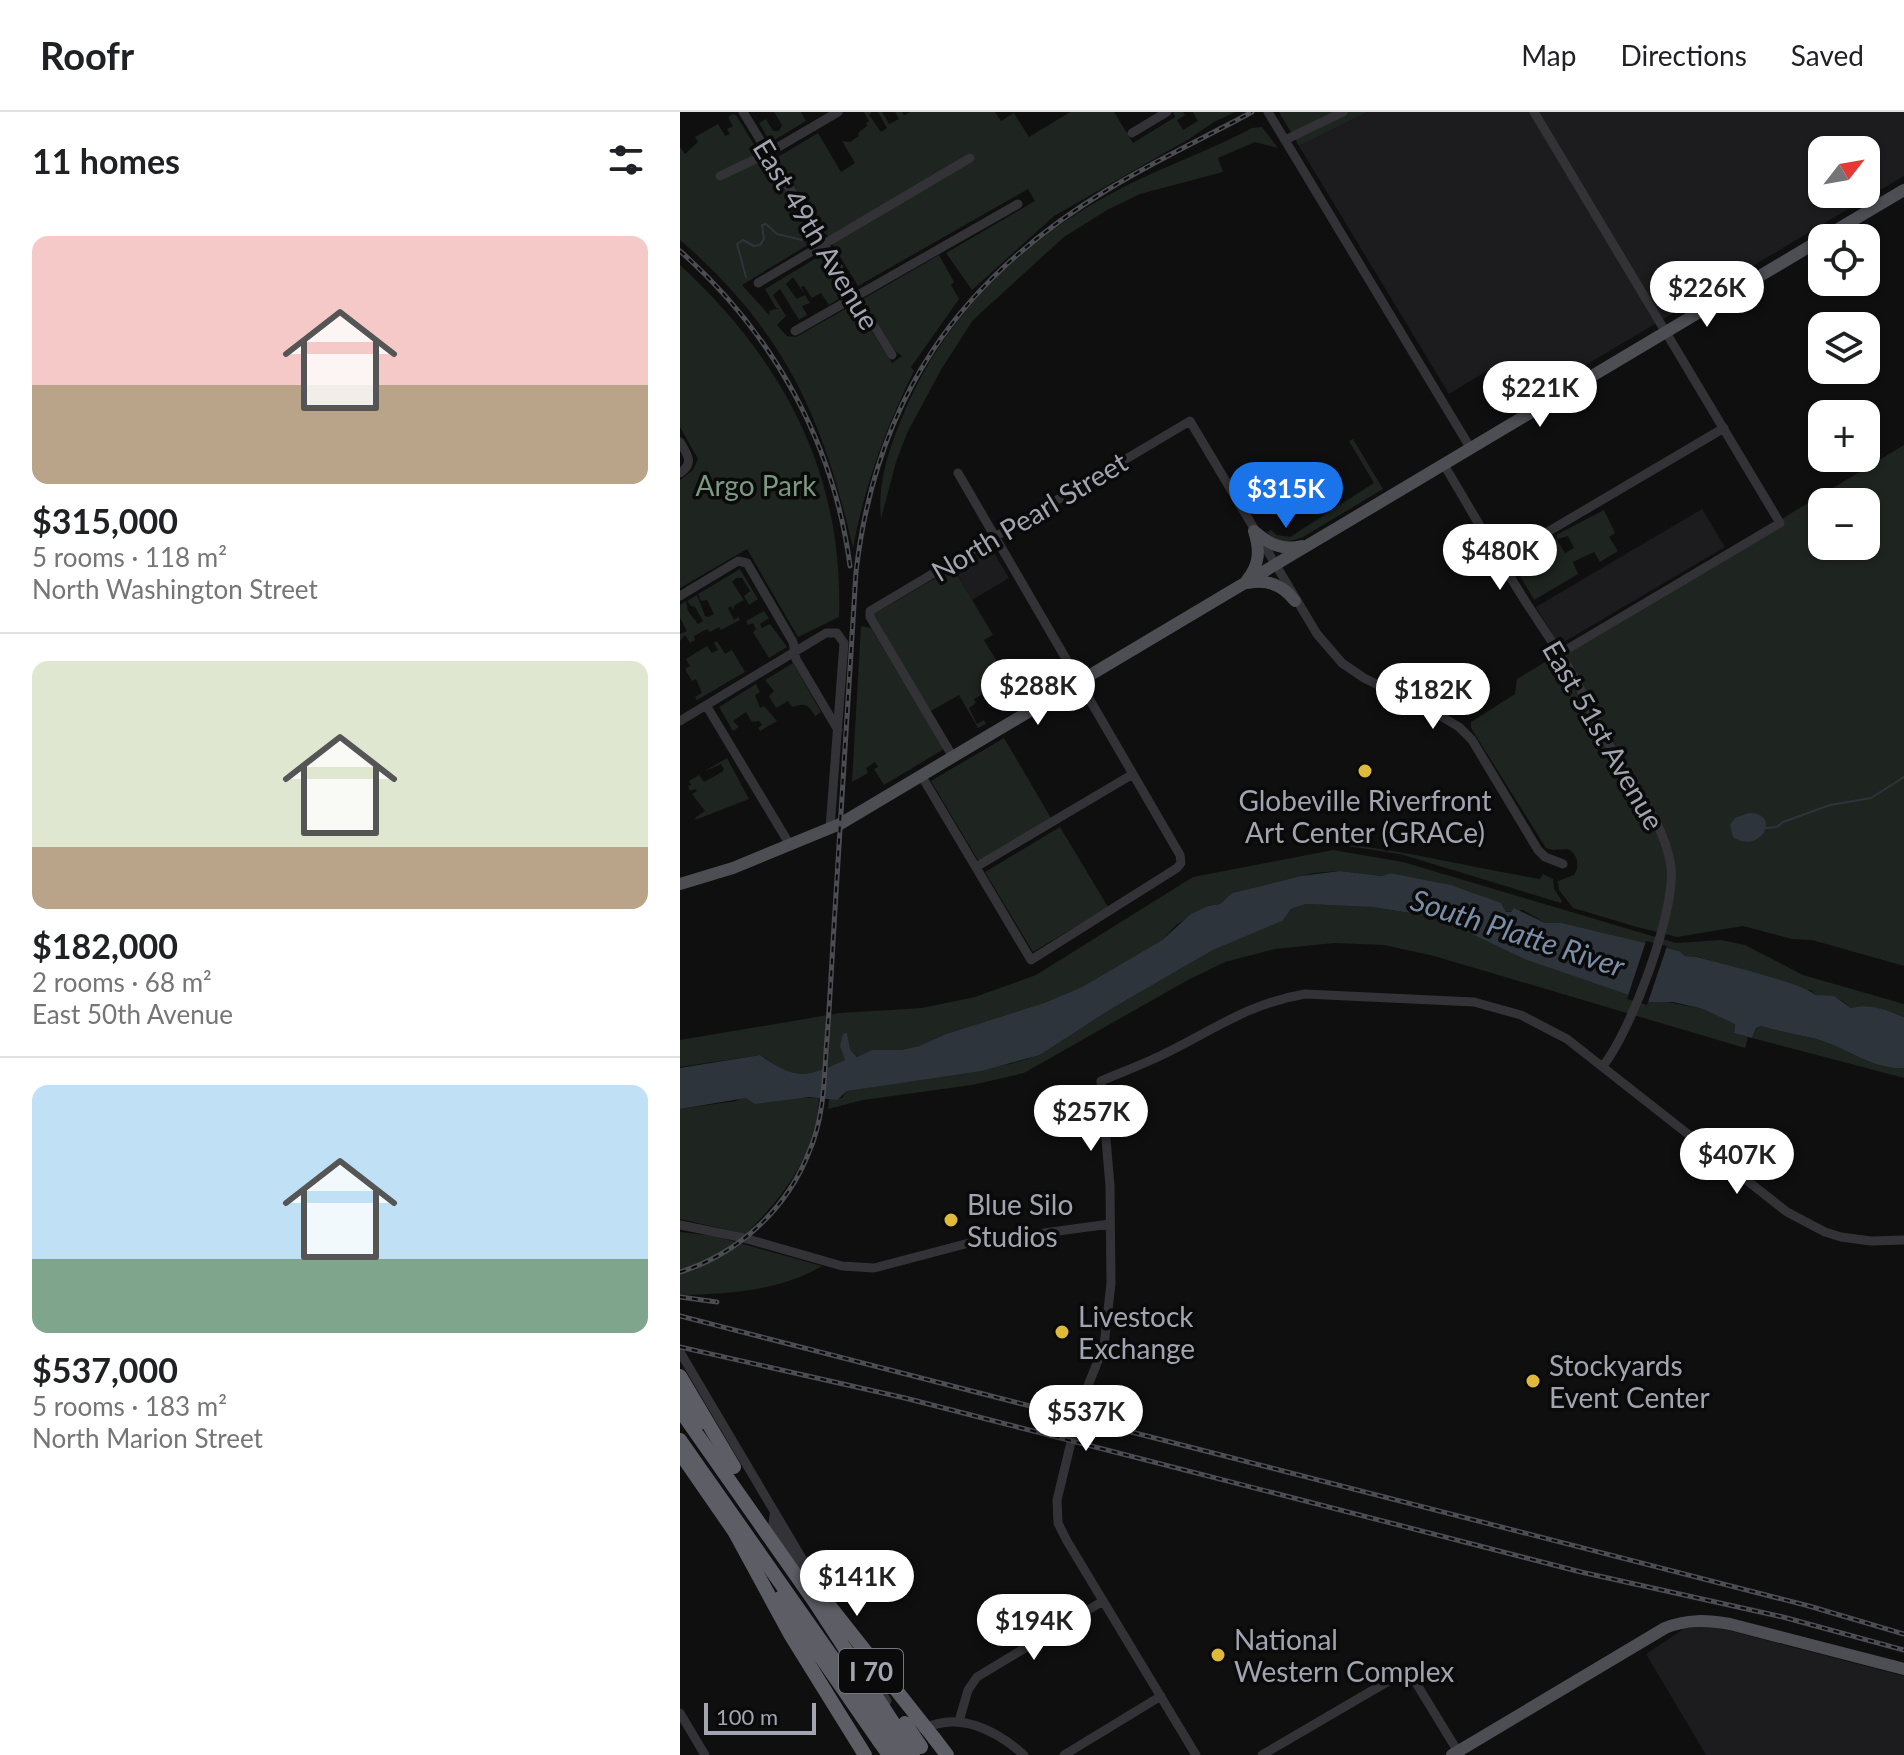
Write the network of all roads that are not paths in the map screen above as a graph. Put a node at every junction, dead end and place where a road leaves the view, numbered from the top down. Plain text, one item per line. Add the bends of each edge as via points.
1 (743, 112) edge
2 (838, 112) edge
3 (1167, 112) edge
4 (1268, 112) edge
5 (1343, 112) edge
6 (1534, 112) edge
7 (1132, 133) dead end
8 (1285, 140) junction
9 (768, 153) junction
10 (970, 158) dead end
11 (720, 176) dead end
12 (1904, 190) edge
13 (1018, 204) dead end
14 (1847, 224) edge
15 (823, 244) junction
16 (1808, 247) edge
17 (758, 283) dead end
18 (855, 296) junction
19 (795, 331) dead end
20 (1666, 332) junction
21 (892, 355) dead end
22 (1724, 428) junction
23 (680, 442) edge
24 (1471, 449) junction
25 (1444, 465) junction
26 (681, 472) edge
27 (958, 473) dead end
28 (1254, 531) junction
29 (994, 537) junction
30 (1314, 542) junction
31 (1500, 560) junction
32 (1274, 565) junction
33 (1241, 585) junction
34 (680, 596) edge
35 (1295, 601) junction
36 (795, 652) junction
37 (1559, 654) junction
38 (1079, 682) junction
39 (706, 705) junction
40 (680, 721) edge
41 (838, 731) junction
42 (953, 757) junction
43 (1133, 774) junction
44 (921, 775) junction
45 (830, 828) junction
46 (790, 845) junction
47 (1563, 864) dead end
48 (976, 867) junction
49 (680, 884) edge
50 (1603, 1066) junction
51 (1110, 1224) junction
52 (680, 1225) edge
53 (1904, 1240) edge
54 (680, 1352) edge
55 (680, 1376) edge
56 (680, 1397) edge
57 (680, 1410) edge
58 (680, 1440) edge
59 (680, 1453) edge
60 (734, 1467) junction
61 (734, 1531) junction
62 (1103, 1601) junction
63 (1904, 1669) edge
64 (1161, 1696) junction
65 (680, 1713) edge
66 (959, 1721) junction
67 (905, 1740) junction
68 (918, 1751) edge
69 (1457, 1754) edge
70 (705, 1755) edge
71 (865, 1755) edge
72 (886, 1755) edge
73 (947, 1755) edge
74 (1024, 1755) edge
75 (1064, 1755) edge
76 (1196, 1755) edge
77 (1262, 1755) edge

1 - 9 street, East 49th Avenue
2 - 9 street
3 - 7 street
4 - 8 street
5 - 8 street
6 - 20 street
8 - 24 street
9 - 11 street
9 - 15 street, East 49th Avenue
10 - 15 street
12 - 14 main road
13 - 18 street
15 - 17 street
15 - 18 street, East 49th Avenue
16 - 20 main road
18 - 19 street
18 - 21 street, East 49th Avenue
20 - 22 street
20 - 24 main road
22 - 31 street
22 - 37 street via 1780,523
23 - 26 street via 689,464
24 - 25 main road
25 - 30 main road
25 - 31 street, East 51st Avenue
27 - 29 street
28 - 29 street, North Pearl Street via 1190,421
28 - 30 main road via 1279,547
28 - 32 street
28 - 33 main road via 1258,560
29 - 38 street
29 - 42 street, North Pearl Street via 869,612
30 - 32 main road
31 - 37 street, East 51st Avenue
32 - 33 main road
32 - 35 street
33 - 35 main road via 1272,583
33 - 38 main road
34 - 36 street via 738,561 748,564
35 - 47 street via 1342,663 1459,727 1538,850
36 - 39 street
36 - 41 street
36 - 41 street via 830,632 843,639
37 - 50 street, East 51st Avenue via 1665,842 1671,877 1662,926 1631,1019
38 - 42 main road
38 - 43 street
39 - 40 street
39 - 46 street
41 - 45 street
42 - 44 main road
43 - 48 street
43 - 48 street via 1181,861 1031,960
44 - 45 main road
44 - 48 street
45 - 46 main road
46 - 49 main road
50 - 51 street via 1542,1024 1499,1007 1305,994 1257,1005 1101,1081
50 - 53 street via 1750,1185 1806,1223 1856,1240
51 - 52 street via 969,1243 874,1268 842,1266
51 - 62 street via 1104,1346 1080,1405 1057,1500 1058,1523
54 - 67 street via 901,1725
55 - 60 highway
56 - 60 highway
57 - 68 highway, bridge
58 - 68 highway, bridge
59 - 61 highway, I 70
60 - 68 highway, bridge
61 - 71 highway
61 - 72 highway, I 70, bridge
62 - 64 street
62 - 66 street via 977,1677
63 - 69 main road via 1730,1624 1688,1621 1665,1628
64 - 75 street
64 - 76 street
65 - 70 street
66 - 67 street via 935,1723
66 - 74 street via 990,1731
67 - 72 street
68 - 73 highway
69 - 77 street via 1413,1678 1404,1672

